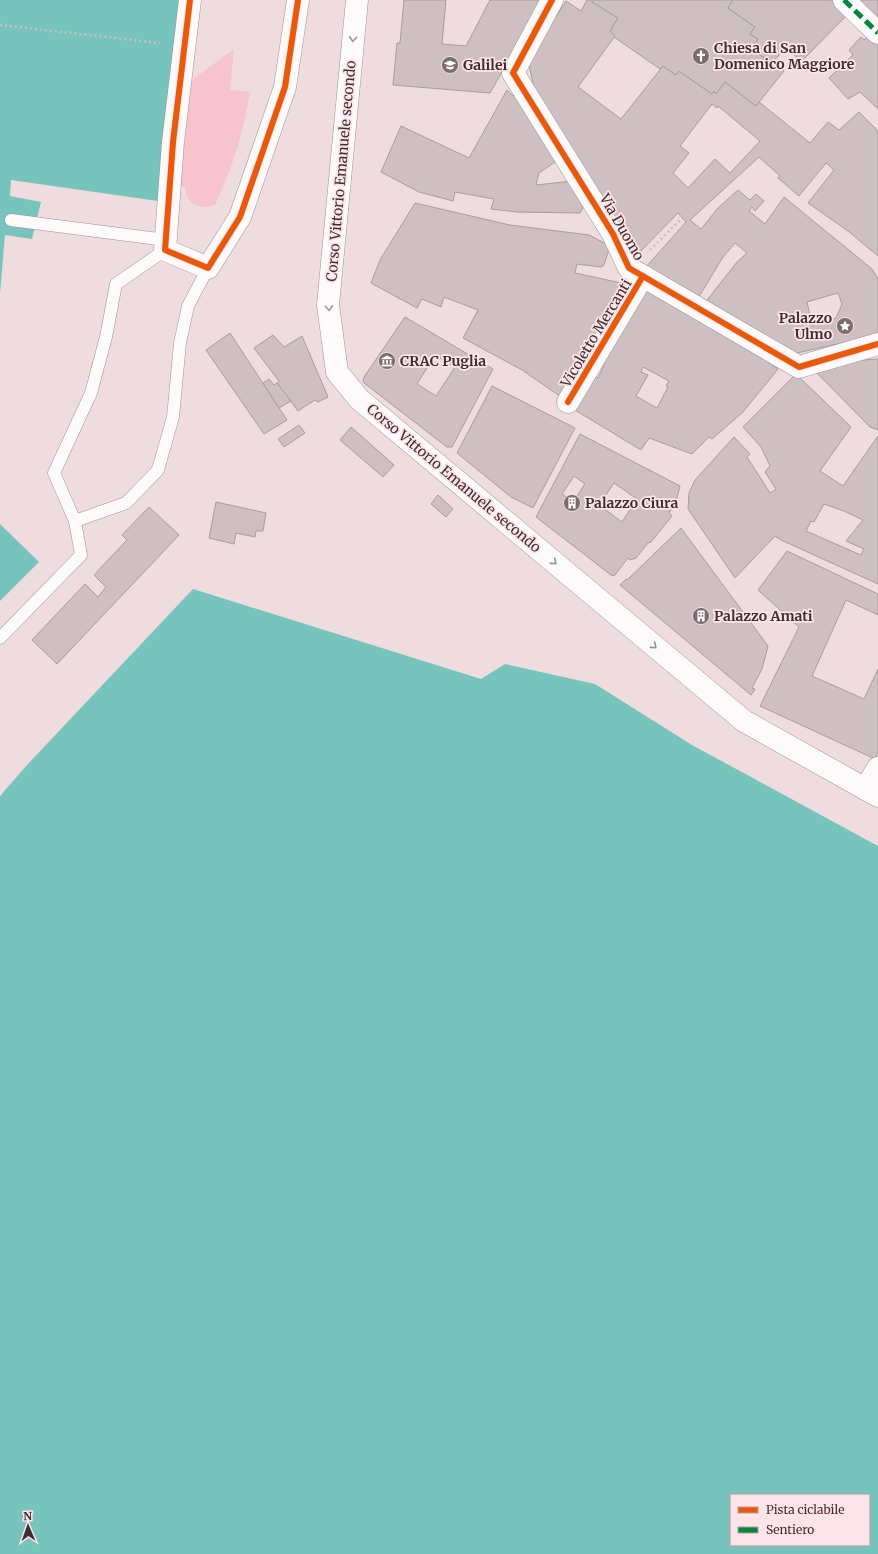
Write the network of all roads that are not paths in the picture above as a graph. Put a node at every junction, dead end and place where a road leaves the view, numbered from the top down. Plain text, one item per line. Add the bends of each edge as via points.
1 (190, 0) edge
2 (298, 0) edge
3 (357, 0) edge
4 (552, 0) edge
5 (844, 0) edge
6 (878, 33) edge
7 (11, 220) dead end
8 (165, 245) junction
9 (208, 268) junction
10 (638, 273) junction
11 (878, 344) edge
12 (568, 402) dead end
13 (75, 521) junction
14 (0, 638) edge
15 (878, 768) edge
16 (872, 793) edge

1 - 8 street
2 - 9 street via 285,87 240,217
3 -> 16 street, Corso Vittorio Emanuele secondo via 328,305 337,372 358,399 744,721
4 - 10 street, Via Duomo via 513,73 613,234 629,268
5 - 6 street
7 - 8 lane
8 - 9 street
8 - 13 lane via 116,284 106,337 91,393 54,473
9 - 13 lane via 188,306 180,343 173,417 158,470 126,503
10 - 11 street, Via Duomo via 799,368
10 - 12 street, Vicoletto Mercanti
13 - 14 lane via 81,555
15 - 16 street

